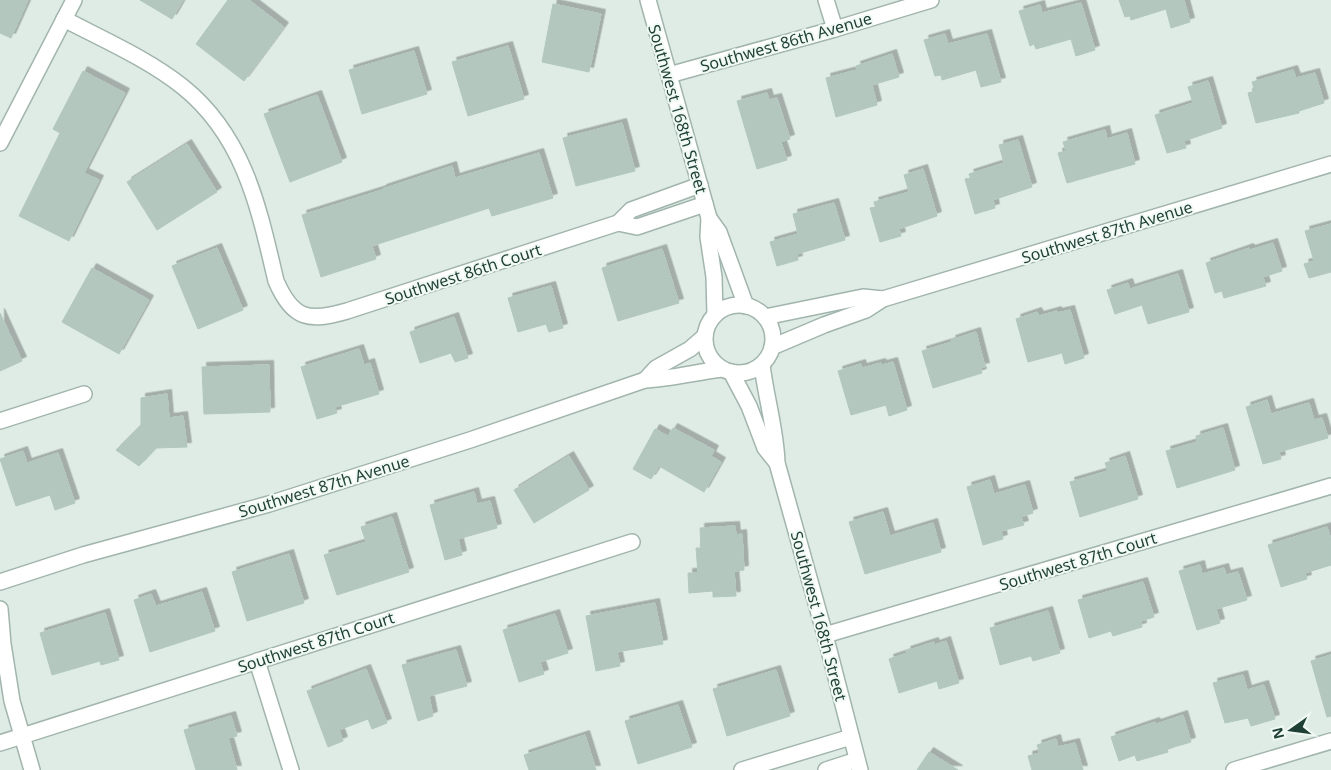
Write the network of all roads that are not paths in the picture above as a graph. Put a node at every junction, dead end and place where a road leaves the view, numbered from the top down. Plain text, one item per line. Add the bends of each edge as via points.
1 (74, 0) edge
2 (648, 0) edge
3 (826, 0) edge
4 (932, 0) edge
5 (64, 19) junction
6 (835, 29) junction
7 (669, 75) junction
8 (0, 143) edge
9 (1331, 164) edge
10 (700, 185) junction
11 (707, 211) junction
12 (618, 223) junction
13 (883, 299) junction
14 (746, 306) junction
15 (715, 315) junction
16 (765, 318) junction
17 (706, 336) junction
18 (772, 347) junction
19 (762, 365) junction
20 (727, 370) junction
21 (646, 380) junction
22 (84, 394) dead end
23 (0, 421) edge
24 (777, 463) junction
25 (1331, 486) edge
26 (632, 542) dead end
27 (0, 582) edge
28 (0, 609) edge
29 (825, 635) junction
30 (257, 661) junction
31 (22, 736) junction
32 (851, 737) junction
33 (1331, 741) edge
34 (0, 744) edge
35 (859, 765) edge
36 (32, 770) edge
37 (291, 770) edge
38 (742, 770) edge
39 (826, 770) edge
40 (1234, 770) edge

1 - 5 street
2 - 7 street, Southwest 168th Street
3 - 6 street
4 - 6 street, Southwest 86th Avenue
5 - 8 street
5 - 12 street, Southwest 86th Court via 183,87 219,126 237,153 251,185 281,293 287,303 305,315 334,314
6 - 7 street, Southwest 86th Avenue
7 - 10 street, Southwest 168th Street
9 - 13 street, Southwest 87th Avenue
10 - 11 street, Southwest 168th Street
10 - 12 street, Southwest 86th Court via 631,210
11 - 12 street, Southwest 86th Court via 637,227
11 - 14 street, Southwest 168th Street via 719,232
11 - 15 street, Southwest 168th Street
13 - 16 street, Southwest 87th Avenue via 863,298
13 - 18 street, Southwest 87th Avenue via 866,310
14 - 15 street via 724,309
14 - 16 street
15 - 17 street
16 - 18 street via 773,336
17 - 20 street via 709,355
17 - 21 street, Southwest 87th Avenue via 656,368
18 - 19 street
19 - 20 street via 740,373
19 - 24 street, Southwest 168th Street via 777,445
20 - 21 street, Southwest 87th Avenue
20 - 24 street, Southwest 168th Street via 749,406 765,448
21 - 27 street, Southwest 87th Avenue via 269,504 110,547
22 - 23 street
24 - 29 street, Southwest 168th Street
25 - 29 street, Southwest 87th Court
26 - 30 street, Southwest 87th Court
28 - 31 street via 7,674
29 - 32 street, Southwest 168th Street
30 - 31 street, Southwest 87th Court
30 - 37 street
31 - 34 street, Southwest 87th Court
31 - 36 street
32 - 35 street, Southwest 168th Street
32 - 38 street
33 - 40 street
35 - 39 street

